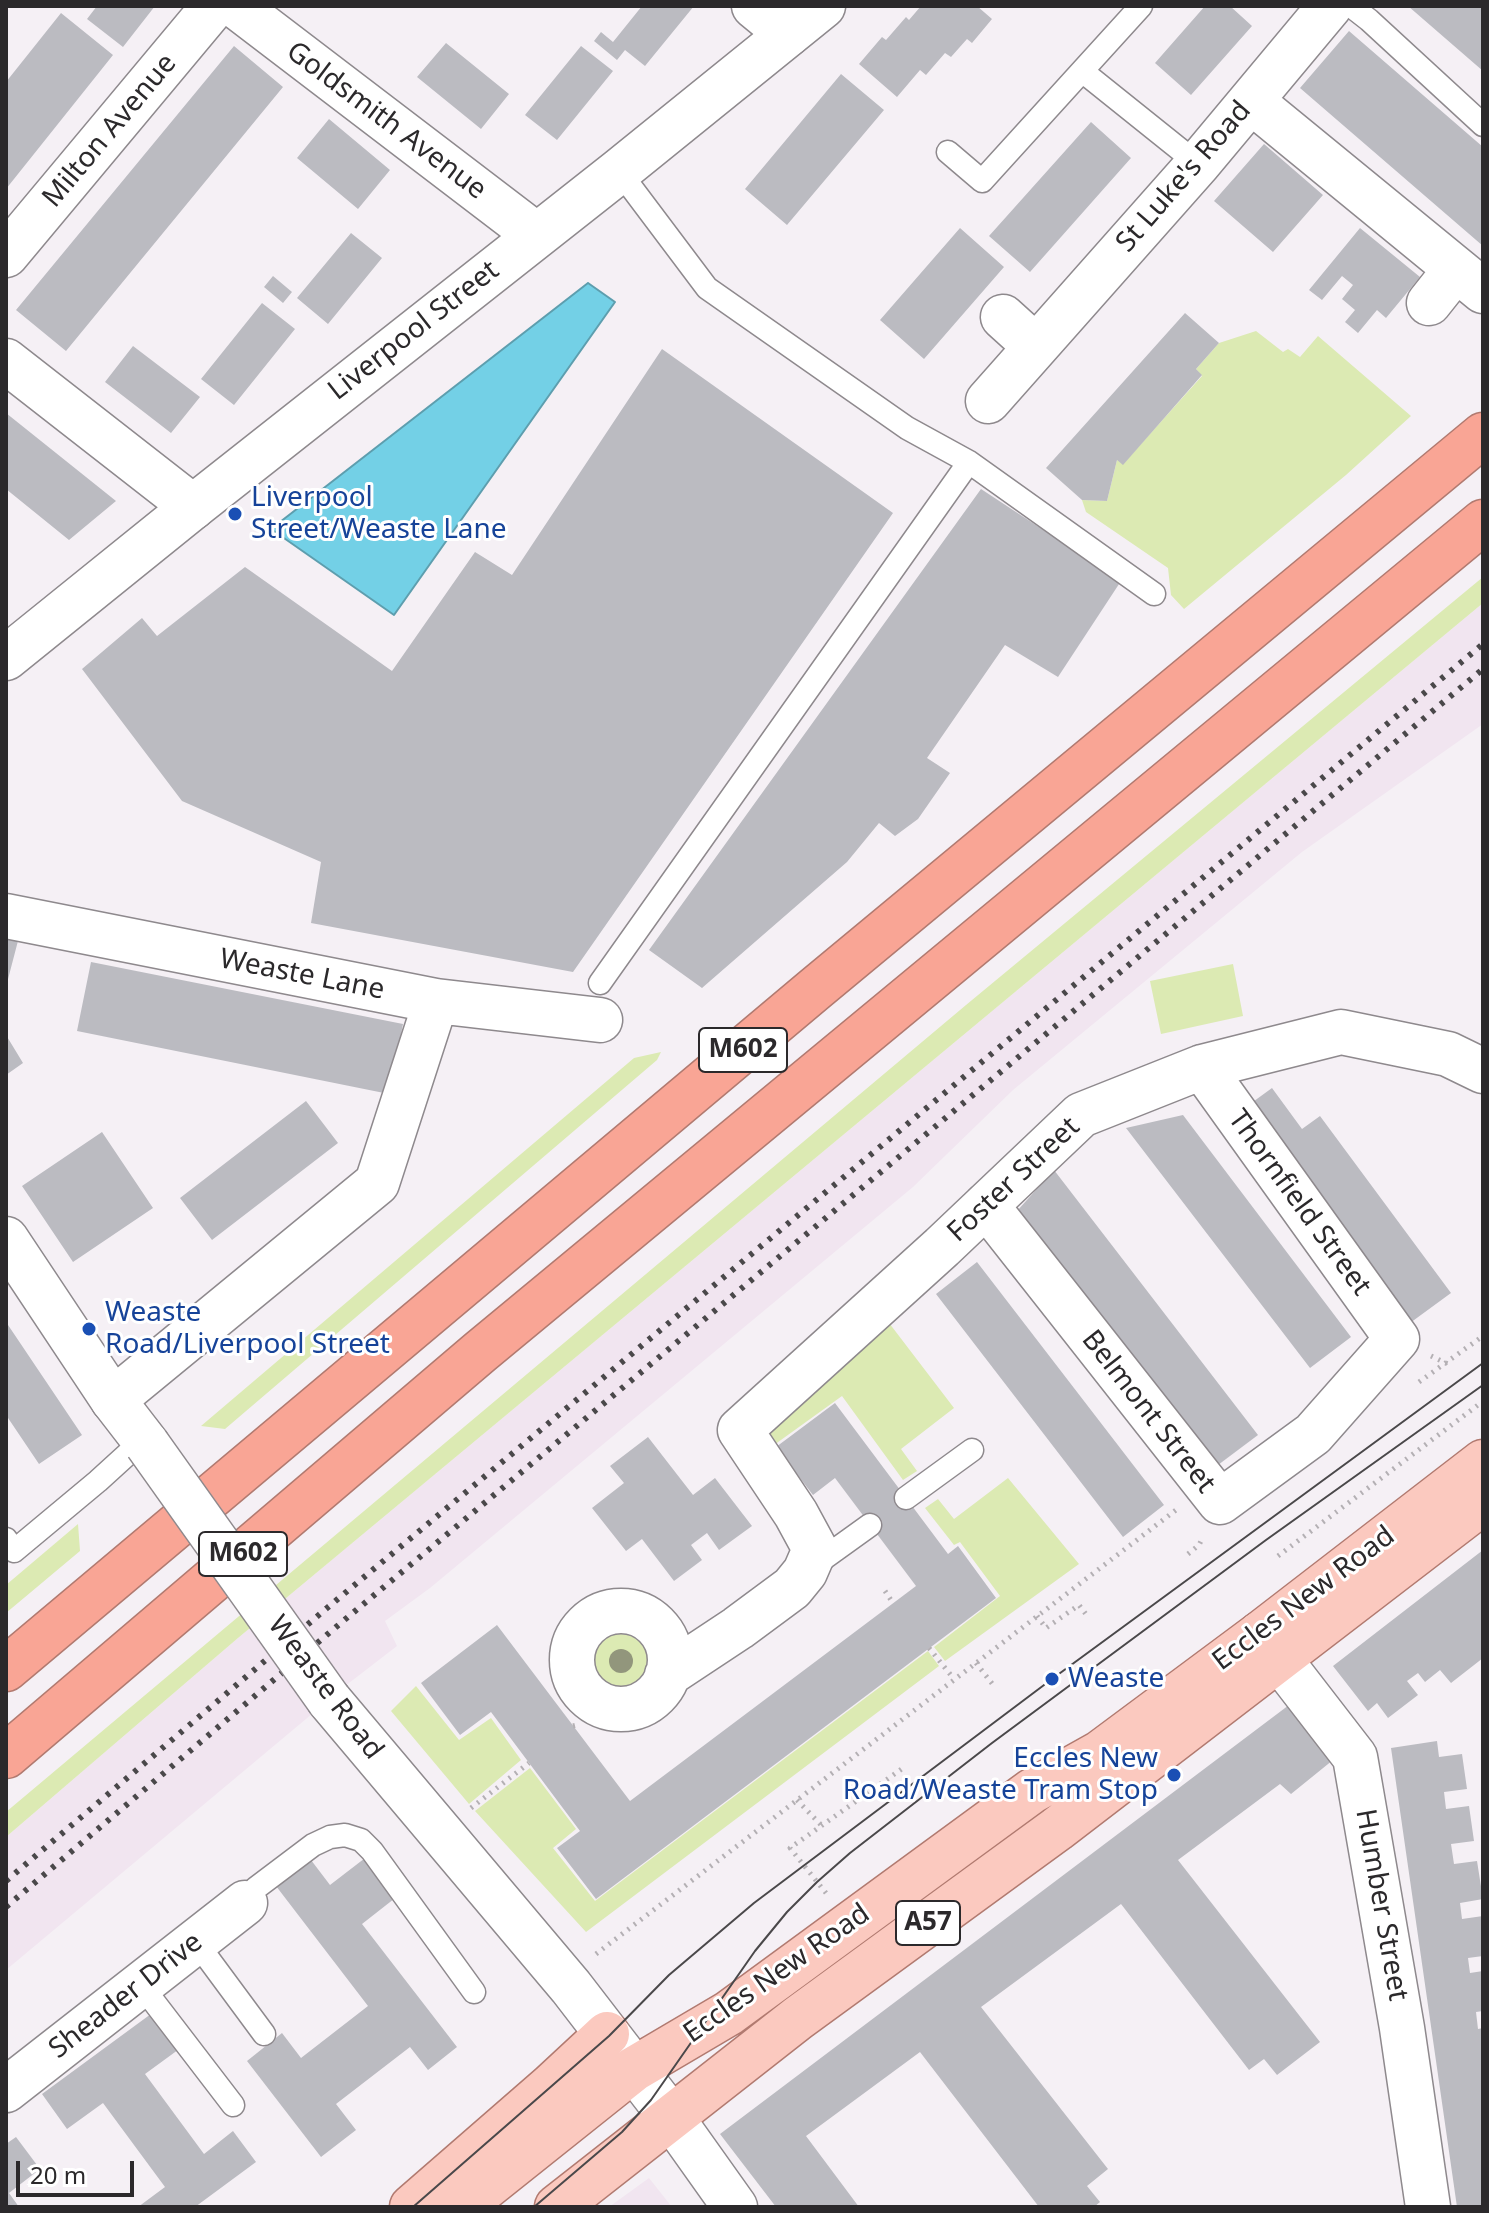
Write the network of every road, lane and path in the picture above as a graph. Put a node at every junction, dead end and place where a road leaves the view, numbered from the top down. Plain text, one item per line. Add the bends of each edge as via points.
1 (214, 6) edge
2 (236, 6) edge
3 (754, 6) edge
4 (823, 6) edge
5 (1141, 6) edge
6 (1330, 6) edge
7 (1351, 6) edge
8 (788, 34) junction
9 (1082, 71) junction
10 (1251, 101) junction
11 (1483, 125) edge
12 (948, 152) dead end
13 (1198, 164) junction
14 (619, 171) junction
15 (536, 235) junction
16 (6, 255) edge
17 (1470, 280) edge
18 (1429, 303) dead end
19 (1003, 317) dead end
20 (1035, 346) junction
21 (6, 361) edge
22 (988, 401) dead end
23 (1483, 435) edge
24 (969, 462) junction
25 (193, 507) junction
26 (1483, 522) edge
27 (1154, 594) dead end
28 (6, 658) edge
29 (6, 916) edge
30 (436, 1001) junction
31 (600, 1002) joint
32 (1202, 1067) junction
33 (1483, 1071) edge
34 (986, 1205) junction
35 (6, 1239) edge
36 (1483, 1336) edge
37 (1397, 1339) joint
38 (1445, 1363) dead end
39 (113, 1400) junction
40 (1482, 1402) edge
41 (145, 1442) junction
42 (972, 1450) dead end
43 (1483, 1462) edge
44 (1206, 1486) junction
45 (906, 1498) dead end
46 (1483, 1502) edge
47 (870, 1525) dead end
48 (6, 1539) edge
49 (1199, 1545) dead end
50 (1188, 1554) dead end
51 (1278, 1556) dead end
52 (805, 1572) junction
53 (885, 1591) dead end
54 (893, 1603) dead end
55 (1037, 1616) junction
56 (1088, 1617) dead end
57 (1270, 1647) junction
58 (929, 1648) dead end
59 (976, 1663) junction
60 (6, 1669) edge
61 (667, 1675) dead end
62 (954, 1679) junction
63 (994, 1686) dead end
64 (6, 1756) edge
65 (529, 1763) dead end
66 (903, 1768) dead end
67 (797, 1800) junction
68 (822, 1826) junction
69 (441, 1835) junction
70 (829, 1897) dead end
71 (245, 1903) joint
72 (196, 1942) junction
73 (564, 1979) junction
74 (141, 1985) junction
75 (474, 1992) dead end
76 (264, 2034) dead end
77 (607, 2034) junction
78 (634, 2069) junction
79 (6, 2090) edge
80 (233, 2105) dead end
81 (671, 2117) junction
82 (412, 2207) edge
83 (461, 2207) edge
84 (557, 2207) edge
85 (735, 2207) edge
86 (1428, 2207) edge

1 - 16 street, Milton Avenue
2 - 15 street, Goldsmith Avenue
3 - 8 street
4 - 8 street, Liverpool Street
5 - 9 lane
6 - 10 street, St Luke's Road
7 - 11 lane
8 - 14 street, Liverpool Street
9 - 12 lane via 982,181
9 - 13 lane
10 - 13 street, St Luke's Road
10 - 17 street
13 - 20 street, St Luke's Road
14 - 15 street, Liverpool Street
14 - 24 lane via 707,288 907,428
15 - 25 street, Liverpool Street
17 - 18 street
19 - 20 street
20 - 22 street, St Luke's Road
21 - 25 street
23 - 60 highway, M602
24 - 27 lane
24 - 31 lane
25 - 28 street, Liverpool Street
26 - 64 highway, M602 via 480,1352
29 - 30 street, Weaste Lane
30 - 31 street, Weaste Lane
30 - 39 street via 377,1183
32 - 33 street, Foster Street via 1341,1032 1448,1054
32 - 34 street, Foster Street via 1081,1115
32 - 37 street, Thornfield Street
34 - 44 street, Belmont Street
34 - 52 street, Foster Street via 740,1430 815,1549
35 - 39 street, Weaste Road
36 - 38 path
37 - 44 street, Belmont Street via 1313,1434 1220,1502
39 - 41 street, Weaste Road
40 - 51 path
41 - 48 lane via 14,1551
41 - 69 street, Weaste Road, bridge via 329,1700
42 - 45 lane
43 - 57 main road, Eccles New Road
44 - 55 path
46 - 57 main road, Eccles New Road / A57
47 - 52 lane
49 - 50 path
52 - 61 street via 792,1588
53 - 54 path
55 - 56 path via 1046,1628 1079,1605
55 - 59 path
57 - 78 main road, Eccles New Road via 1032,1791 729,2013
57 - 81 main road, Eccles New Road / A57 via 1057,1829
57 - 86 street, Humber Street via 1355,1757
58 - 62 path
59 - 62 path
59 - 63 path
62 - 67 path
65 - 69 path
66 - 68 path
67 - 68 path
67 - 73 path
68 - 70 path via 790,1848
69 - 73 street, Weaste Road
71 - 72 street, Sheader Drive
71 - 75 lane via 256,1888 313,1845 345,1835 361,1840
72 - 74 street, Sheader Drive
72 - 76 lane
73 - 77 street, Weaste Road
74 - 79 street, Sheader Drive
74 - 80 lane
77 - 78 street, Weaste Road
77 - 82 main road
78 - 81 street, Weaste Road
78 - 83 main road, Eccles New Road
81 - 84 main road, Eccles New Road / A57
81 - 85 street, Weaste Road

